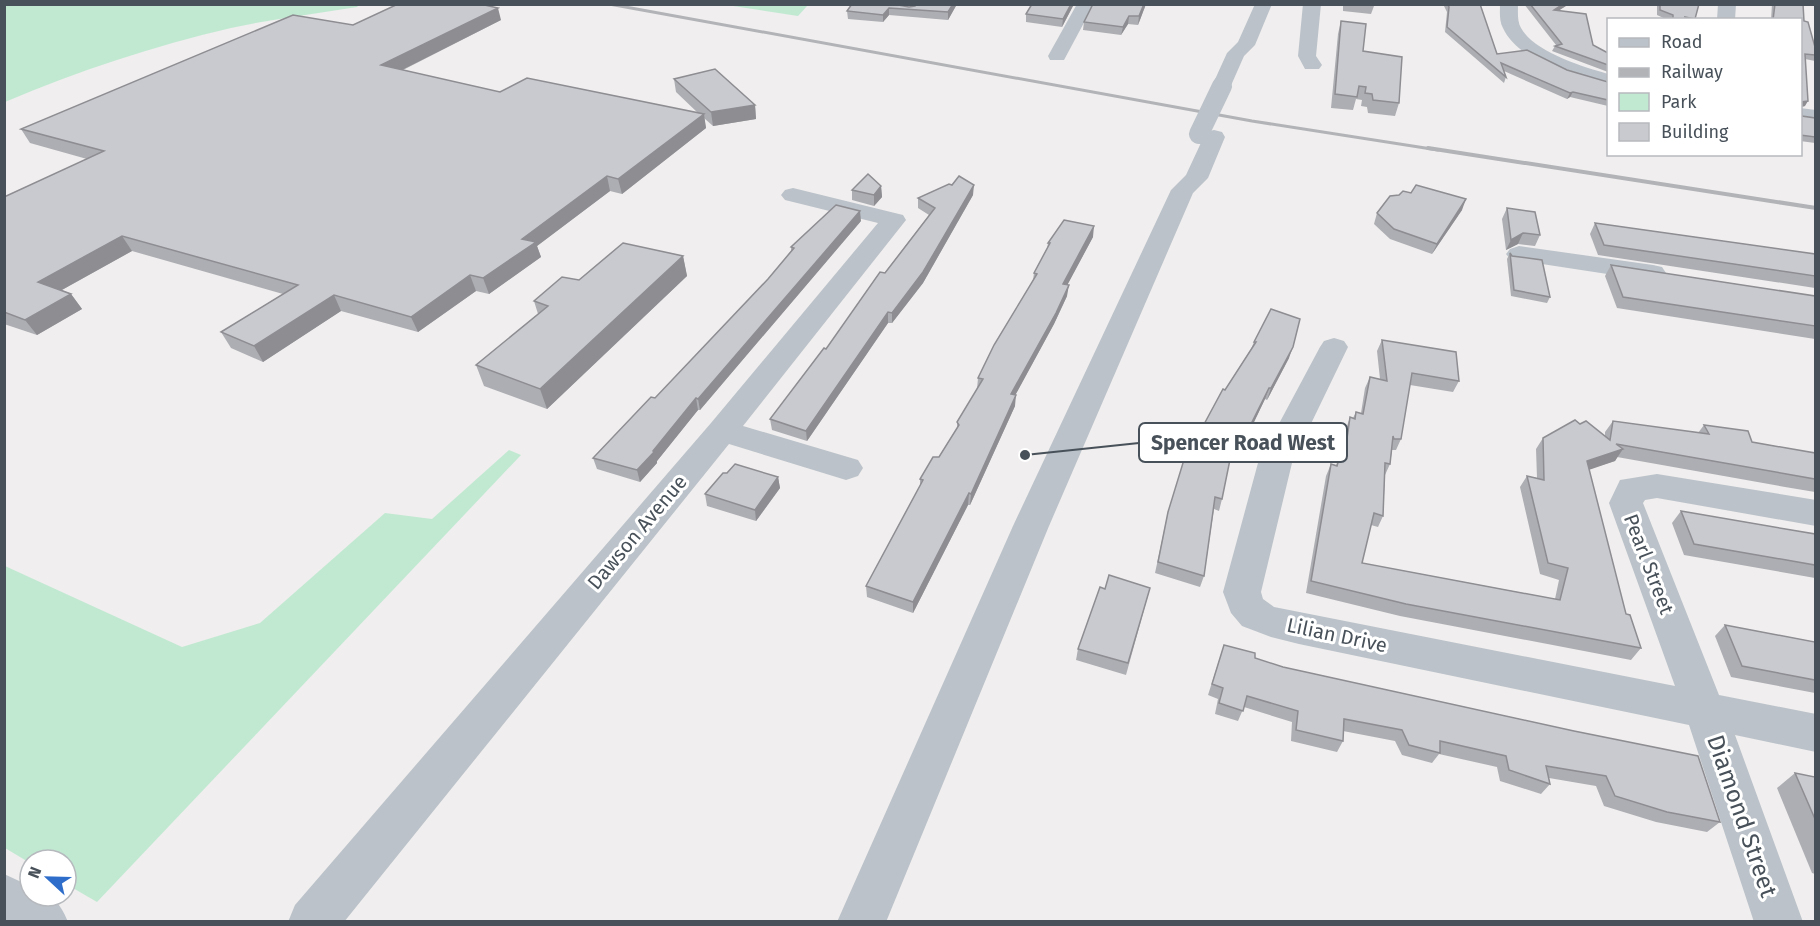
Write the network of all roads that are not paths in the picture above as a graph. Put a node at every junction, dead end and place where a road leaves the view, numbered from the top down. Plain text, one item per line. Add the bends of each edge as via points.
1 (1086, 4) edge
2 (1264, 4) edge
3 (1312, 4) edge
4 (1509, 4) edge
5 (1057, 56) dead end
6 (1312, 65) dead end
7 (1607, 80) edge
8 (793, 195) dead end
9 (1519, 254) edge
10 (1679, 277) edge
11 (1334, 346) dead end
12 (722, 431) junction
13 (846, 468) dead end
14 (1815, 513) edge
15 (1705, 711) junction
16 (1815, 734) edge
17 (4, 898) edge
18 (44, 921) edge
19 (312, 921) edge
20 (861, 921) edge
21 (1779, 921) edge

1 - 5 street
2 - 20 street via 1246,45 1249,55 1228,87 1207,135 1196,178 1183,190 1031,526
3 - 6 street via 1307,56
4 - 7 street via 1513,31 1525,43 1559,62
8 - 12 street, Dawson Avenue via 894,220
9 - 10 street
11 - 15 street, Lilian Drive via 1275,464 1242,592 1244,605 1252,615
12 - 13 street
12 - 19 street, Dawson Avenue
14 - 15 street, Pearl Street via 1657,486 1632,489 1626,503
15 - 16 street
15 - 21 street, Diamond Street
17 - 18 street

